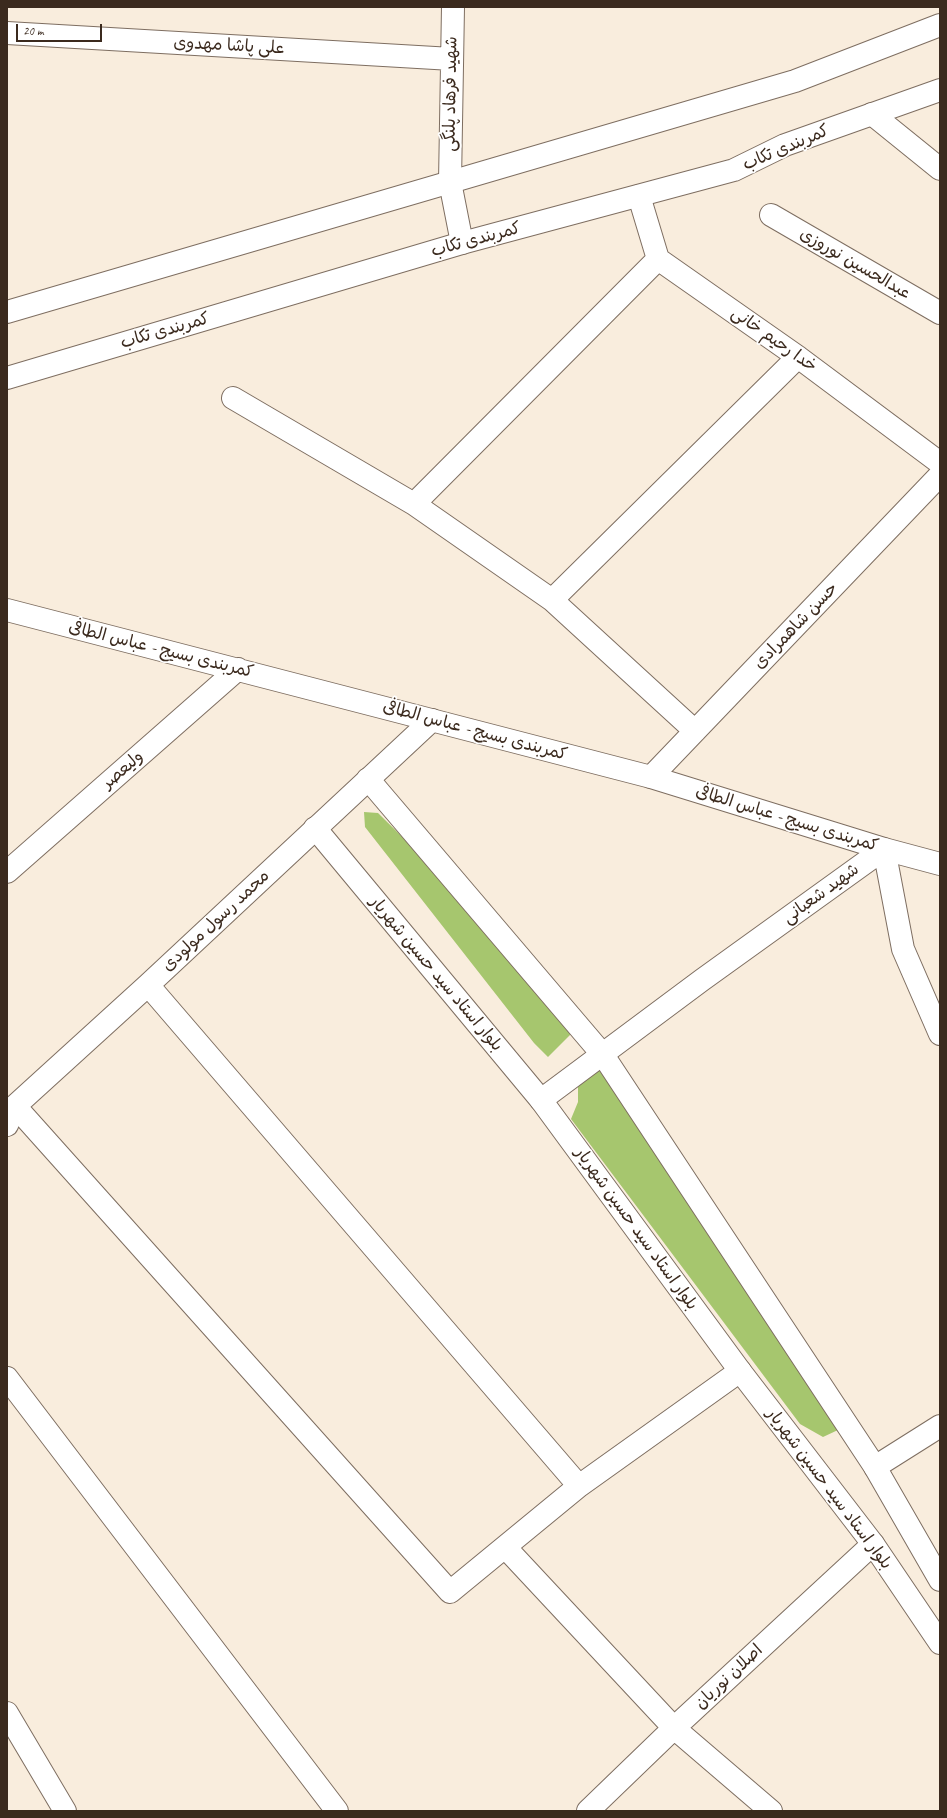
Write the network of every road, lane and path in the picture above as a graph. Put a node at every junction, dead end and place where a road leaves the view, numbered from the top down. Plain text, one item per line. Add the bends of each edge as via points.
1 (453, 7) edge
2 (940, 25) edge
3 (7, 34) edge
4 (452, 59) junction
5 (940, 90) edge
6 (872, 114) junction
7 (940, 169) edge
8 (450, 182) junction
9 (639, 196) junction
10 (771, 215) dead end
11 (462, 243) junction
12 (658, 259) junction
13 (7, 312) edge
14 (940, 313) edge
15 (798, 357) junction
16 (7, 378) edge
17 (233, 398) dead end
18 (940, 463) edge
19 (940, 475) edge
20 (414, 504) junction
21 (552, 600) junction
22 (7, 610) edge
23 (238, 669) junction
24 (432, 720) junction
25 (695, 731) junction
26 (652, 777) junction
27 (368, 779) junction
28 (315, 828) junction
29 (884, 849) junction
30 (940, 864) edge
31 (7, 872) edge
32 (148, 985) junction
33 (940, 1034) edge
34 (602, 1055) junction
35 (541, 1100) junction
36 (11, 1115) edge
37 (740, 1371) junction
38 (7, 1378) edge
39 (940, 1426) edge
40 (875, 1468) junction
41 (579, 1486) junction
42 (873, 1544) junction
43 (505, 1547) junction
44 (940, 1580) edge
45 (940, 1643) edge
46 (7, 1713) edge
47 (674, 1728) junction
48 (65, 1811) edge
49 (337, 1811) edge
50 (588, 1811) edge
51 (771, 1811) edge

1 - 4 street, شهید فرهاد پلنگی
2 - 8 street via 796,81
3 - 4 street, علی پاشا مهدوی
4 - 8 street, شهید فرهاد پلنگی
5 - 6 street, کمربندی تکاب
6 - 7 street
6 - 9 street, کمربندی تکاب via 786,145 734,170
8 - 11 street, شهید فرهاد پلنگی
8 - 13 street
9 - 11 street, کمربندی تکاب
9 - 12 street
10 - 14 street, عبدالحسین نوروزی
11 - 16 street, کمربندی تکاب
12 - 15 street, خدا رحیم خانی
12 - 20 street
15 - 18 street, خدا رحیم خانی
15 - 21 street
17 - 20 street
19 - 25 street, حسن شاهمرادی
20 - 21 street
21 - 25 street
22 - 23 street, کمربندی بسیج - عباس الطافی
23 - 24 street, کمربندی بسیج - عباس الطافی
23 - 31 street, ولیعصر
24 - 26 street, کمربندی بسیج - عباس الطافی
24 - 27 street, محمد رسول مولودی
25 - 26 street, حسن شاهمرادی
26 - 29 street, کمربندی بسیج - عباس الطافی
27 - 28 street, محمد رسول مولودی
27 - 34 street
28 - 32 street, محمد رسول مولودی
28 - 35 street, بلوار استاد سید حسین شهریار
29 - 30 street, کمربندی بسیج - عباس الطافی
29 - 33 street, شهید شعبانی via 903,949
29 - 34 street, شهید شعبانی
32 - 36 street, محمد رسول مولودی
32 - 41 street
34 - 35 street, شهید شعبانی
34 - 40 street
35 - 37 street, بلوار استاد سید حسین شهریار
36 - 43 street via 450,1592
37 - 41 street
37 - 42 street, بلوار استاد سید حسین شهریار
38 - 49 street
39 - 40 street
40 - 44 street
41 - 43 street
42 - 45 street, بلوار استاد سید حسین شهریار
42 - 47 street, اصلان نوریان
43 - 47 street
46 - 48 street
47 - 50 street, اصلان نوریان
47 - 51 street

